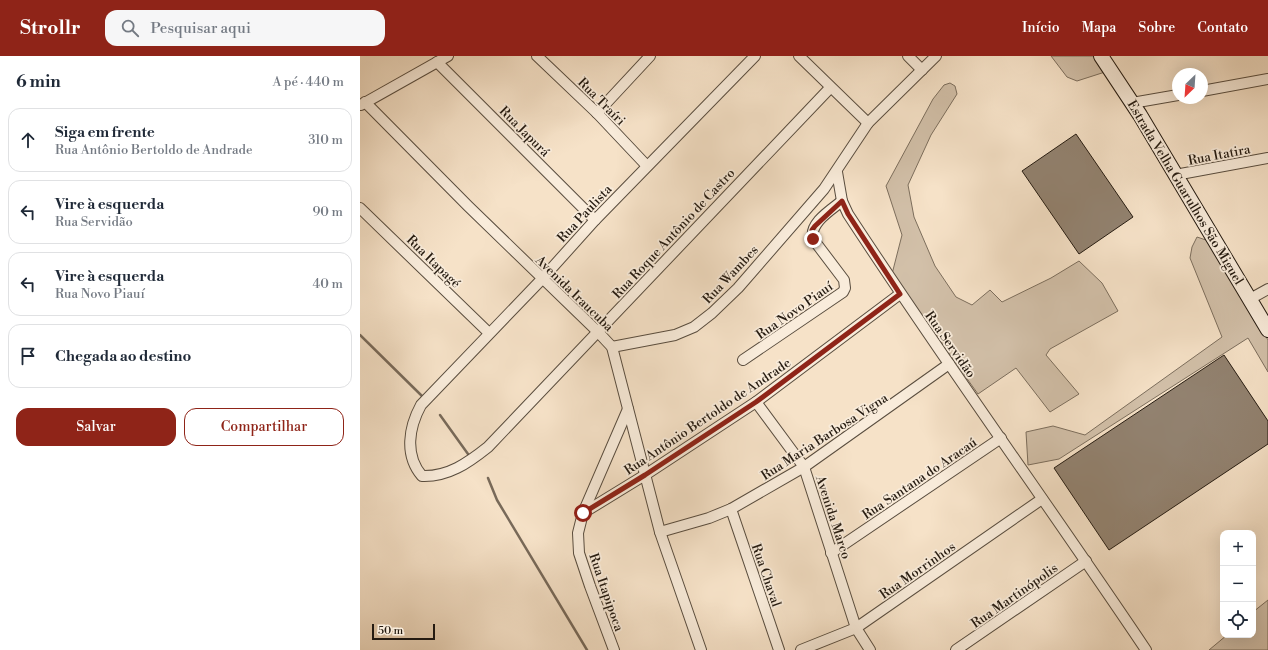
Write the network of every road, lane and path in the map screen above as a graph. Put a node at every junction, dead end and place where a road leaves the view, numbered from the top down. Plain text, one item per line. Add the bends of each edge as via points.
1 (448, 56) edge
2 (537, 56) edge
3 (650, 56) edge
4 (755, 56) edge
5 (799, 56) edge
6 (908, 56) edge
7 (936, 56) edge
8 (1101, 56) edge
9 (437, 62) junction
10 (922, 70) junction
11 (1268, 79) edge
12 (830, 88) junction
13 (1208, 90) edge
14 (1172, 96) edge
15 (1132, 103) junction
16 (363, 104) edge
17 (597, 113) junction
18 (868, 123) junction
19 (1268, 158) edge
20 (647, 166) junction
21 (837, 172) junction
22 (1175, 175) junction
23 (842, 201) junction
24 (360, 208) edge
25 (595, 220) junction
26 (542, 278) junction
27 (1268, 289) edge
28 (900, 294) junction
29 (1250, 299) junction
30 (1268, 330) edge
31 (598, 332) junction
32 (489, 333) junction
33 (612, 348) junction
34 (743, 360) dead end
35 (949, 364) junction
36 (756, 402) junction
37 (628, 409) junction
38 (1000, 438) junction
39 (804, 467) junction
40 (645, 475) junction
41 (422, 476) joint
42 (1042, 499) junction
43 (731, 509) junction
44 (583, 513) junction
45 (660, 532) junction
46 (832, 553) junction
47 (1086, 561) junction
48 (856, 628) junction
49 (614, 650) edge
50 (700, 650) edge
51 (779, 650) edge
52 (801, 650) edge
53 (870, 650) edge
54 (956, 650) edge
55 (1146, 650) edge

1 - 9 street
2 - 17 street, Rua Traíri
3 - 17 street
4 - 20 street, Rua Paulista
5 - 12 street
6 - 10 street
7 - 10 street
8 - 15 street, Estrada Velha Guarulhos São Miguel
9 - 16 street
9 - 25 street, Rua Japurá
10 - 18 street
11 - 13 street
12 - 18 street
12 - 31 street, Rua Roque Antônio de Castro
14 - 15 street
15 - 22 street, Estrada Velha Guarulhos São Miguel
16 - 26 street, Avenida Iraucuba
17 - 20 street, Rua Traíri
18 - 21 street
19 - 22 street, Rua Itatira
20 - 25 street, Rua Paulista
21 - 23 street, Rua Servidão
21 - 33 street, Rua Wambes via 742,283 712,313 675,335
22 - 29 street, Estrada Velha Guarulhos São Miguel
23 - 28 street, Rua Servidão
23 - 34 street, Rua Novo Piauí via 815,226 812,235 844,280 845,288
24 - 32 street, Rua Itapagé
25 - 26 street, Rua Paulista
26 - 31 street, Avenida Iraucuba
26 - 32 street, Rua Paulista
27 - 29 street
28 - 35 street, Rua Servidão
28 - 36 street, Rua Antônio Bertoldo de Andrade
29 - 30 street, Estrada Velha Guarulhos São Miguel
31 - 33 street, Avenida Iraucuba
31 - 41 street, Rua Roque Antônio de Castro via 488,447 471,461 435,476
32 - 41 street, Rua Paulista via 430,394 413,419 410,435 411,453 414,467
33 - 37 street, Avenida Iraucuba
35 - 38 street, Rua Servidão
35 - 39 street, Rua Maria Barbosa Vigna
36 - 39 street, Avenida Marco
36 - 40 street, Rua Antônio Bertoldo de Andrade
37 - 40 street, Avenida Iraucuba
37 - 44 street, Rua Itapipoca
38 - 42 street, Rua Servidão
38 - 46 street, Rua Santana do Aracaú
39 - 43 street, Rua Maria Barbosa Vigna
39 - 46 street, Avenida Marco
40 - 44 street, Rua Antônio Bertoldo de Andrade
40 - 45 street, Avenida Iraucuba
42 - 47 street, Rua Servidão
42 - 48 street, Rua Morrinhos
43 - 45 street, Rua Maria Barbosa Vigna
43 - 51 street, Rua Chaval
44 - 49 street, Rua Itapipoca via 578,533 579,553
45 - 50 street, Avenida Iraucuba
46 - 48 street, Avenida Marco
47 - 54 street, Rua Martinópolis
47 - 55 street, Rua Servidão
48 - 52 street, Rua Morrinhos
48 - 53 street, Avenida Marco

